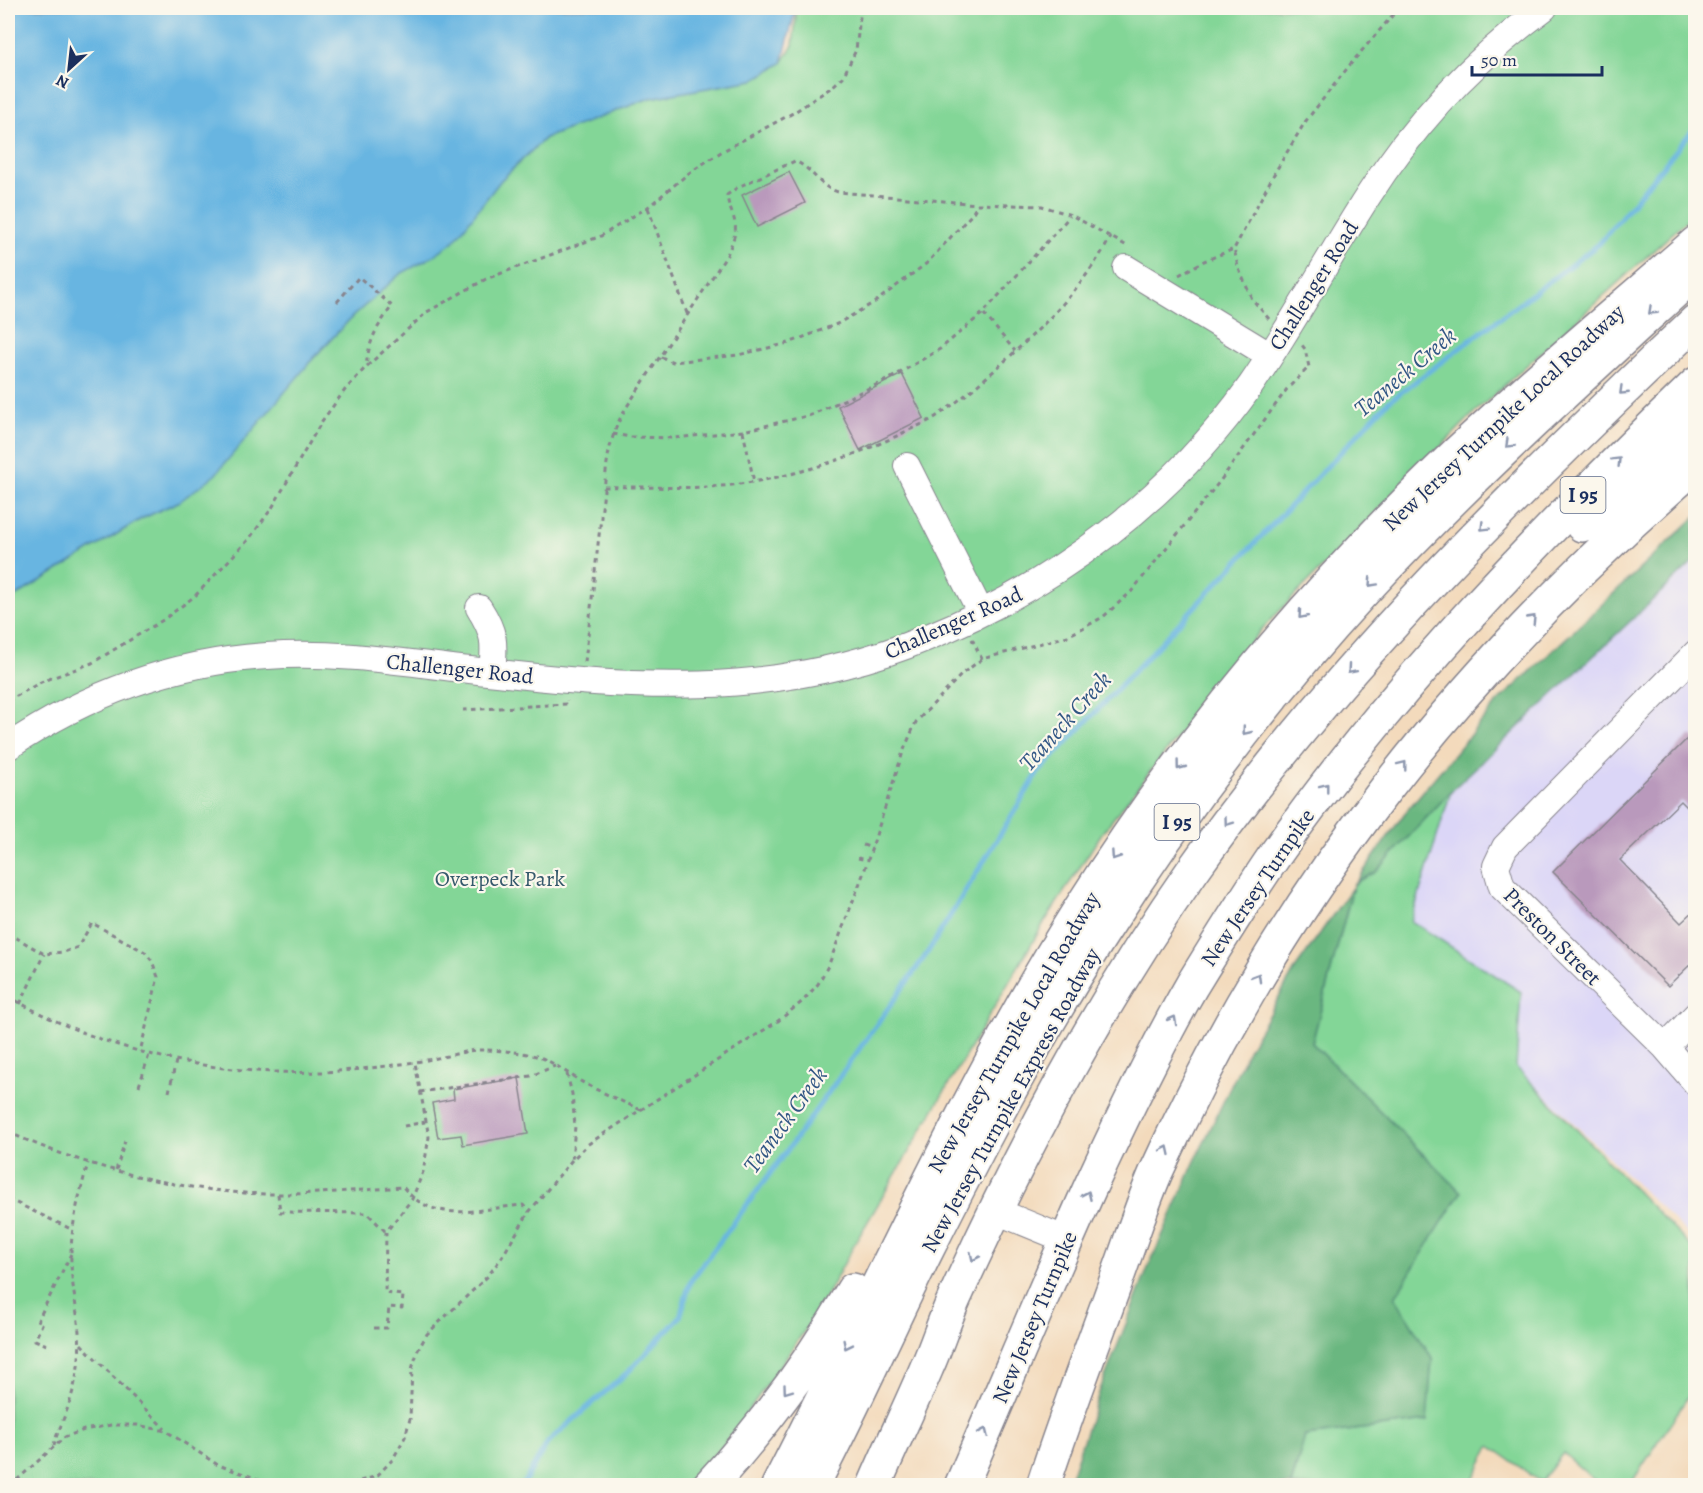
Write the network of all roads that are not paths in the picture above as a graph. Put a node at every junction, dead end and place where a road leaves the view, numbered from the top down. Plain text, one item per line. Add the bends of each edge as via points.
1 (1544, 8) edge
2 (1695, 243) edge
3 (1127, 257) road end
4 (1695, 272) edge
5 (1695, 321) edge
6 (1269, 355) junction
7 (1695, 384) edge
8 (1695, 425) edge
9 (1695, 465) edge
10 (907, 466) dead end
11 (479, 609) dead end
12 (1475, 610) junction
13 (981, 614) junction
14 (1695, 653) edge
15 (492, 672) junction
16 (8, 747) edge
17 (1695, 1016) edge
18 (1665, 1047) junction
19 (1695, 1083) edge
20 (935, 1167) junction
21 (1142, 1203) junction
22 (996, 1211) junction
23 (1067, 1240) junction
24 (952, 1303) junction
25 (709, 1485) edge
26 (778, 1485) edge
27 (812, 1485) edge
28 (857, 1485) edge
29 (874, 1485) edge
30 (961, 1485) edge
31 (1020, 1485) edge
32 (1043, 1485) edge

1 - 6 street, Challenger Road via 1490,51 1420,124 1277,328
2 -> 20 highway, New Jersey Turnpike Local Roadway / I 95 via 1434,475 1271,650 1148,808 1081,907 1020,1009
3 - 6 street
4 -> 27 highway, New Jersey Turnpike Express Roadway / I 95 via 1514,440 1389,565 1285,682 1191,803 1101,935 1020,1073
5 -> 22 highway via 1442,570 1341,681 1263,775 1192,871 1126,972 1045,1113
6 - 13 street, Challenger Road via 1251,385 1182,468 1126,520 1021,593
12 -> 7 highway, New Jersey Turnpike / I 95 via 1569,509
8 - 12 highway via 1554,551
21 -> 9 highway via 1247,994 1298,911 1366,814 1511,640
10 - 13 street
11 - 15 street via 491,627
23 -> 12 highway, New Jersey Turnpike / I 95 via 1171,1023 1254,885 1344,762
13 - 15 street, Challenger Road via 873,657 789,677 674,686
14 - 18 street, Preston Street via 1505,847 1496,866 1502,887
15 - 16 street, Challenger Road via 333,656 270,655 227,660 123,686 40,725
17 - 18 street
18 - 19 street, Preston Street
20 -> 25 highway via 884,1234 795,1379
20 -> 26 highway, New Jersey Turnpike Local Roadway / I 95
21 - 31 highway via 1110,1258
21 - 32 highway
22 - 23 street
22 -> 24 highway
30 -> 23 highway, New Jersey Turnpike / I 95
24 - 28 highway via 915,1358
24 - 29 highway

